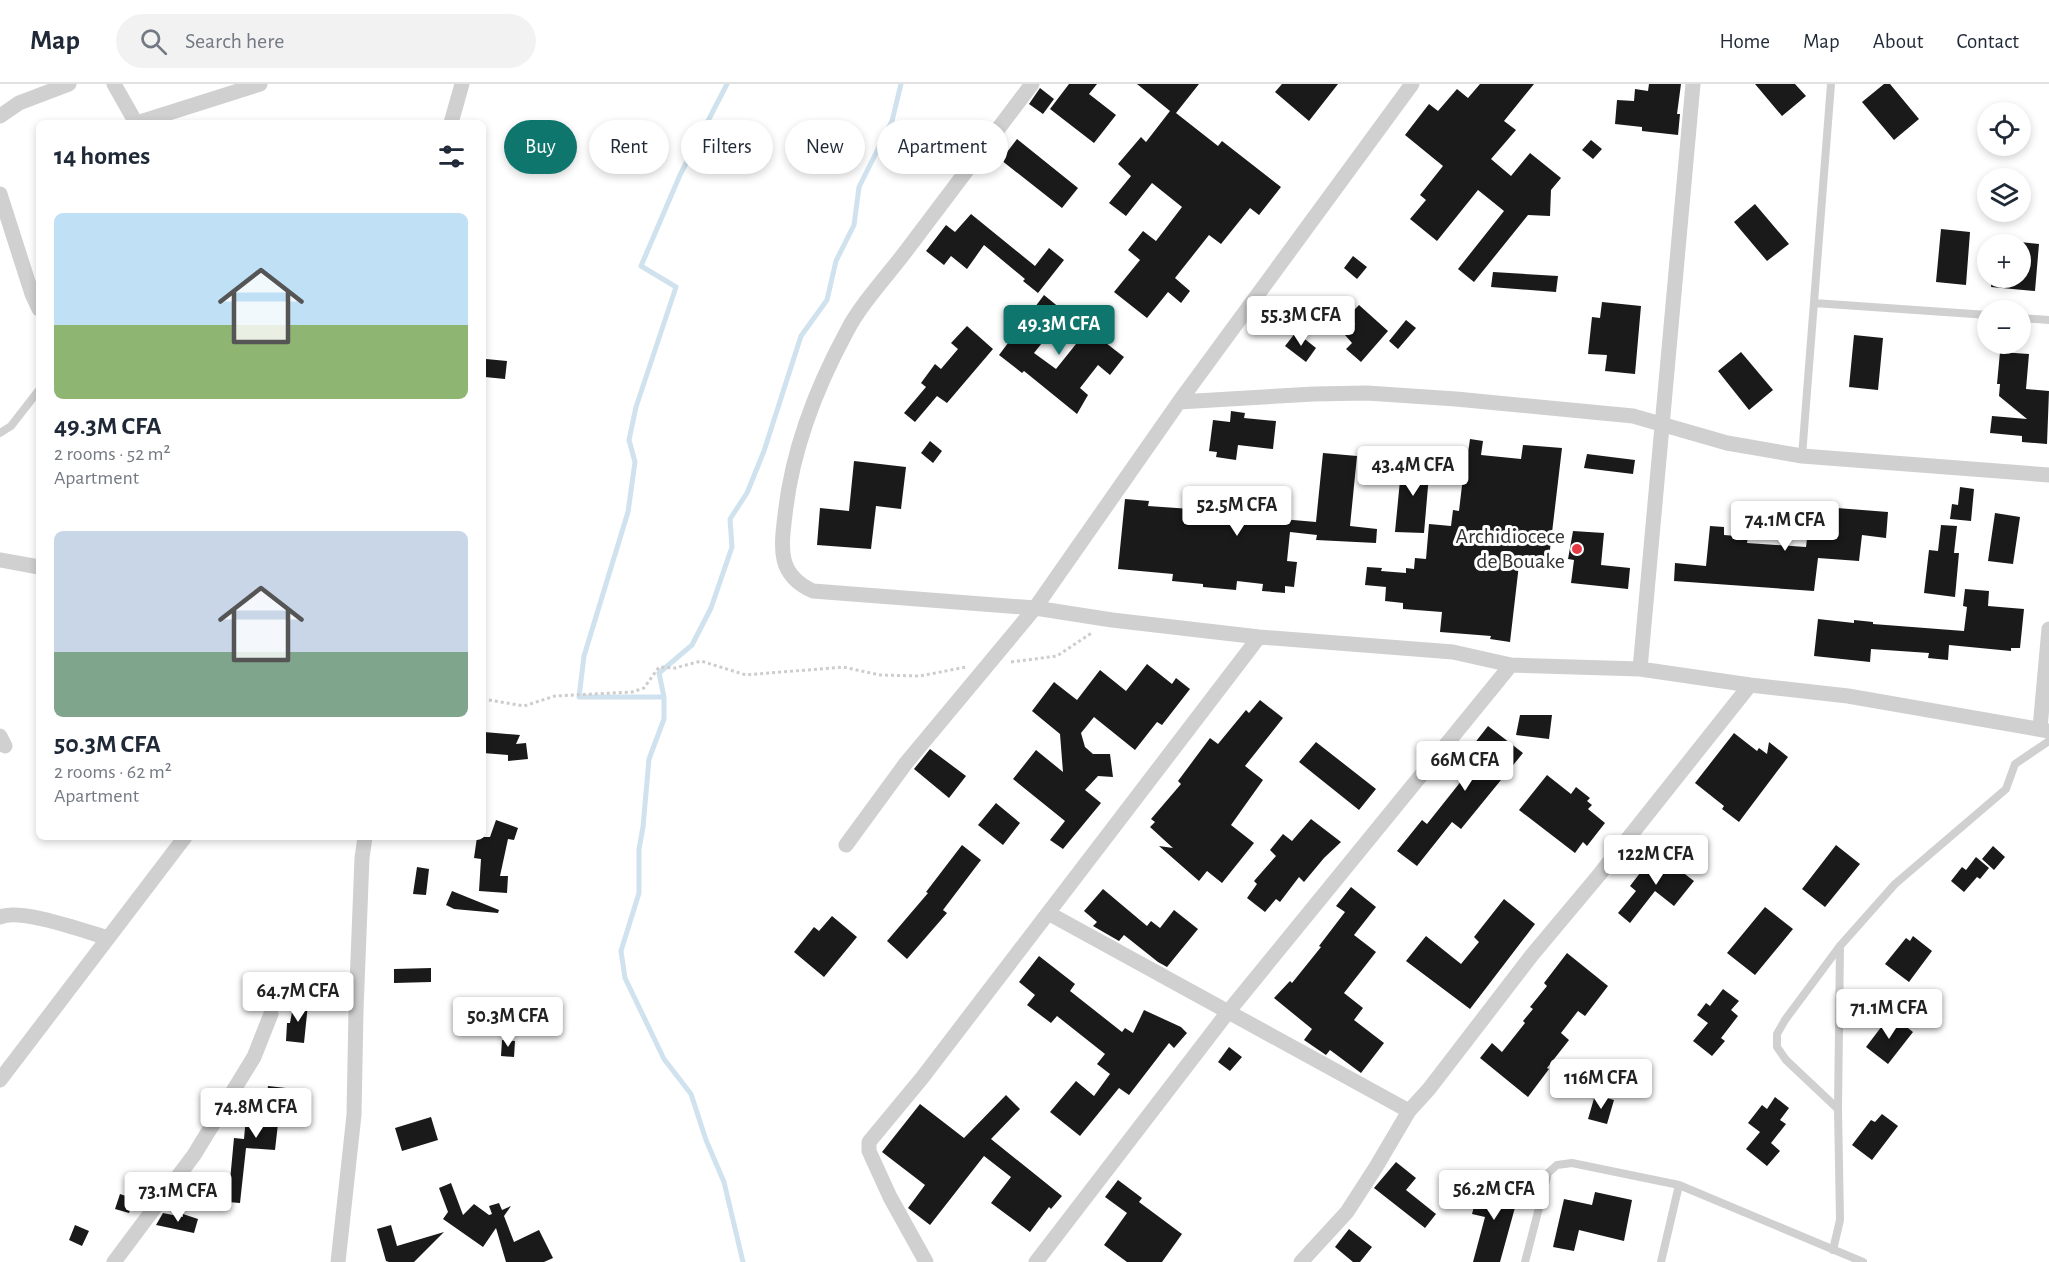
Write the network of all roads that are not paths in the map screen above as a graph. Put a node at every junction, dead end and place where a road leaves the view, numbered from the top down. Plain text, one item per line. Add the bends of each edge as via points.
1 (69, 84) edge
2 (114, 84) edge
3 (261, 84) edge
4 (462, 84) edge
5 (1032, 84) edge
6 (1412, 84) edge
7 (1693, 84) edge
8 (1831, 84) edge
9 (0, 116) edge
10 (135, 120) edge
11 (147, 120) edge
12 (449, 120) edge
13 (0, 194) edge
14 (36, 303) edge
15 (1814, 303) junction
16 (1977, 314) edge
17 (2031, 319) edge
18 (2049, 320) edge
19 (36, 394) edge
20 (1179, 402) junction
21 (1662, 425) junction
22 (0, 433) edge
23 (1802, 456) junction
24 (2049, 475) edge
25 (0, 560) edge
26 (36, 566) edge
27 (1035, 608) junction
28 (2049, 628) edge
29 (1258, 637) junction
30 (1511, 664) junction
31 (1640, 669) junction
32 (1750, 685) junction
33 (2046, 733) edge
34 (183, 840) edge
35 (365, 840) edge
36 (846, 845) dead end
37 (1048, 913) junction
38 (0, 917) edge
39 (108, 938) junction
40 (1840, 946) junction
41 (1228, 1012) junction
42 (271, 1014) dead end
43 (0, 1080) edge
44 (1838, 1109) junction
45 (1409, 1111) junction
46 (1678, 1185) junction
47 (1833, 1250) junction
48 (114, 1262) edge
49 (338, 1262) edge
50 (926, 1262) edge
51 (1036, 1262) edge
52 (1301, 1262) edge
53 (1524, 1262) edge
54 (1661, 1262) edge
55 (1863, 1262) edge

1 - 9 street via 19,103
2 - 10 street
3 - 11 street
4 - 12 street
5 - 27 street via 848,329 823,379 792,466 782,550 784,566 792,578 813,591
6 - 20 street
7 - 21 street
8 - 15 lane
13 - 14 street
15 - 16 lane
15 - 23 lane
17 - 18 lane
19 - 22 lane
20 - 21 street via 1368,393 1632,416
20 - 27 street
21 - 23 street via 1727,443
21 - 31 street
23 - 24 street
25 - 26 street
27 - 29 street
27 - 36 street via 906,763
28 - 33 street
29 - 30 street via 1453,652
29 - 37 street
30 - 31 street
30 - 41 street
31 - 32 street
32 - 33 street via 1848,696
32 - 45 street
33 - 40 lane via 2015,764 2006,789 1895,884
34 - 39 street
35 - 49 street via 354,1115
37 - 41 street
37 - 50 street via 869,1142 890,1197
38 - 39 street via 7,914 35,918
39 - 43 street
40 - 44 lane
40 - 44 lane via 1778,1034 1778,1047 1786,1060
41 - 45 street
41 - 51 street
42 - 48 street via 254,1057 194,1155
44 - 47 lane via 1840,1220
45 - 52 street via 1347,1212
46 - 47 lane
46 - 53 lane via 1572,1163 1557,1165 1548,1173
46 - 54 lane
47 - 55 lane

